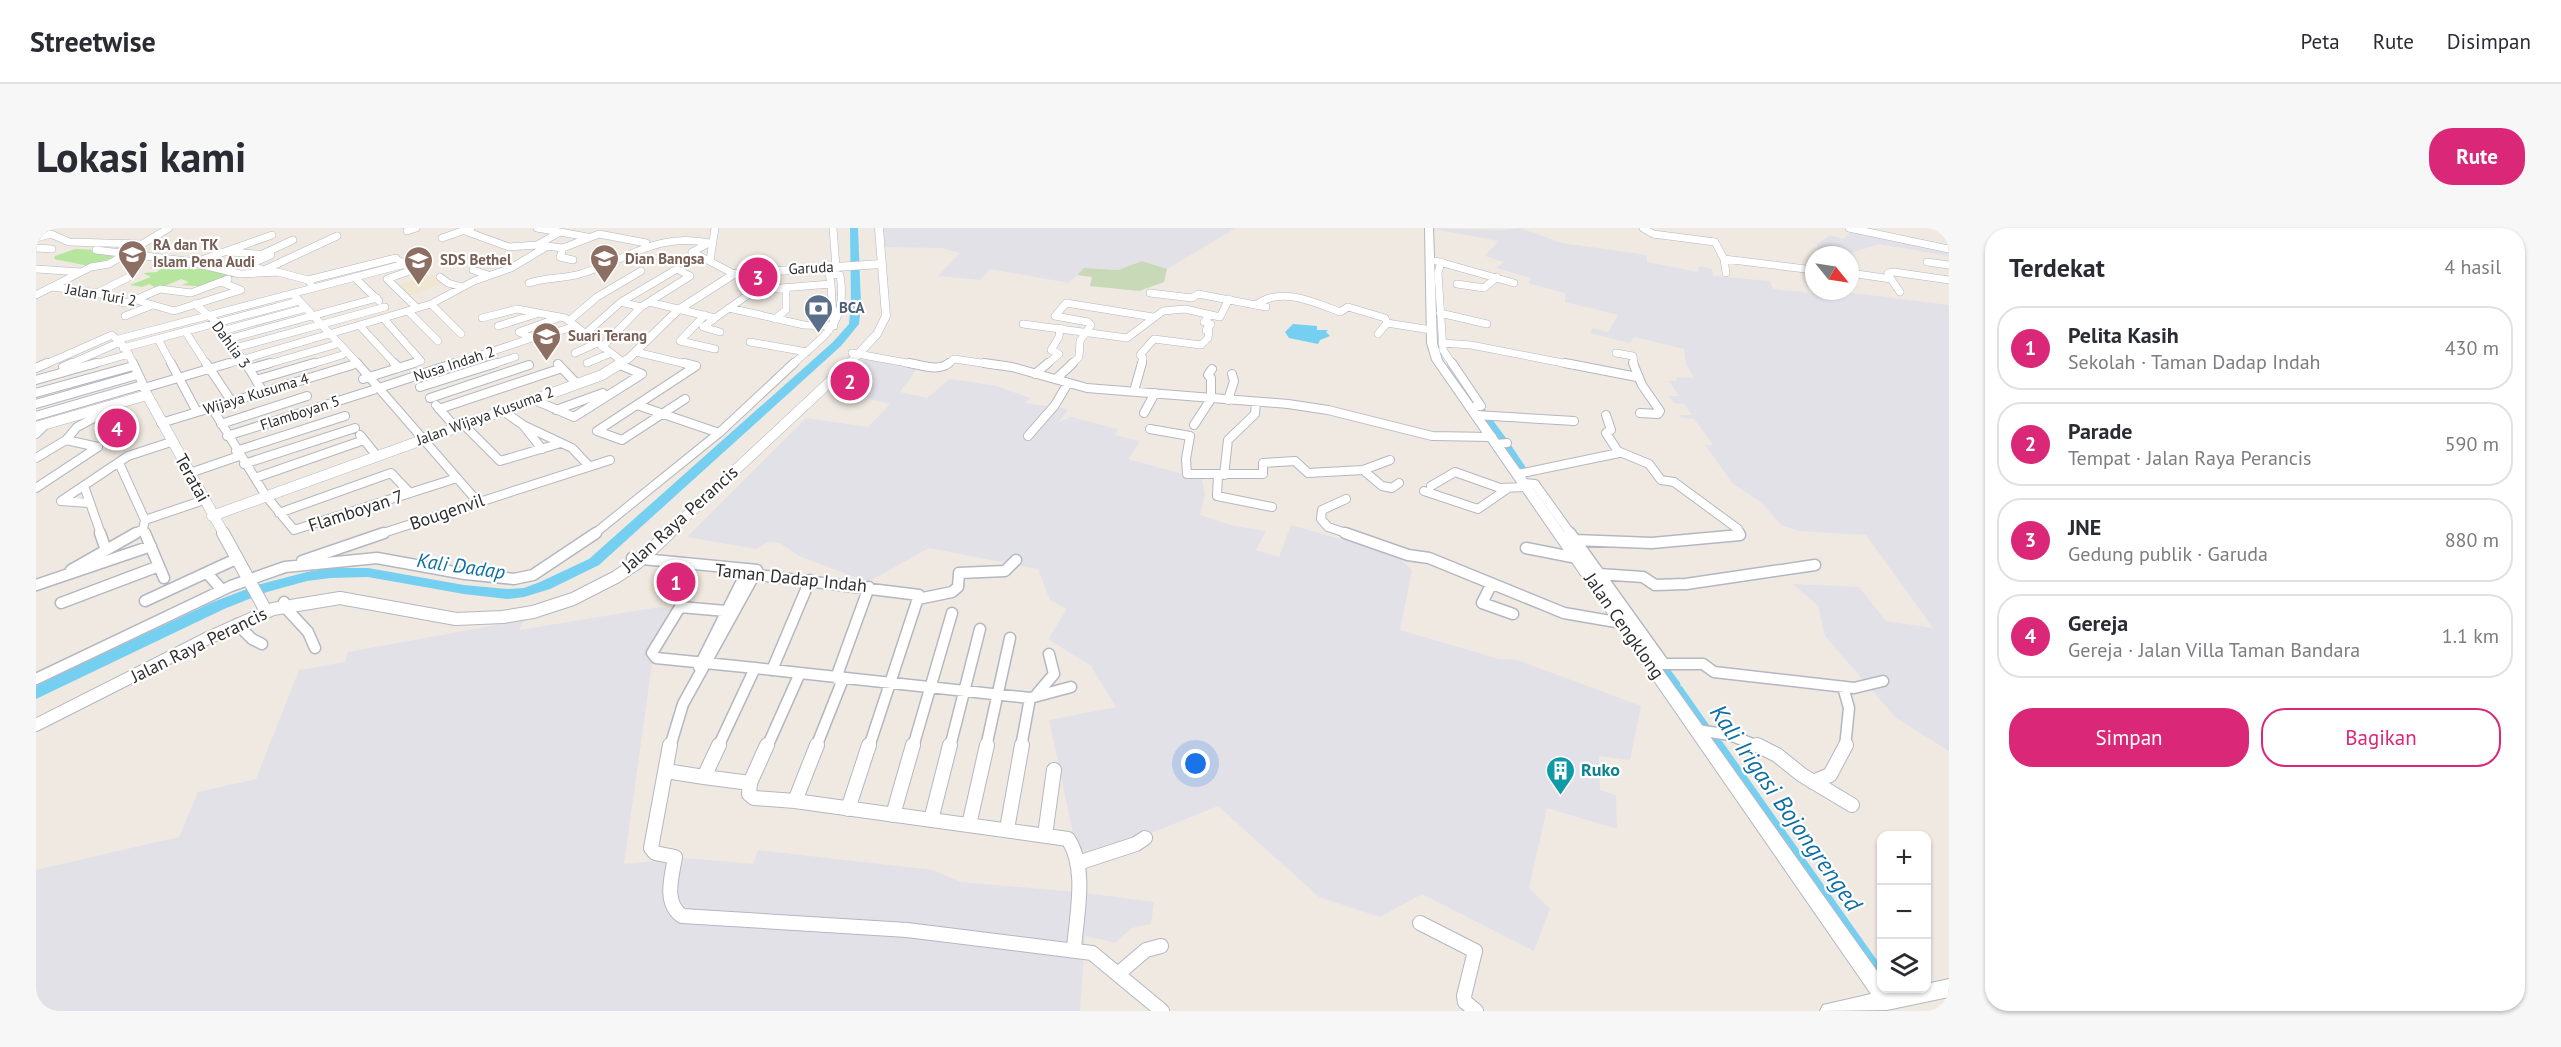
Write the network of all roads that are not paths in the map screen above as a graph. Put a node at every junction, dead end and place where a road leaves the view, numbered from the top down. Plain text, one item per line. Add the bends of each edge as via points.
1 (169, 228) edge
2 (416, 228) edge
3 (537, 228) edge
4 (715, 228) edge
5 (833, 228) edge
6 (877, 228) edge
7 (1429, 228) edge
8 (1643, 228) edge
9 (1849, 228) edge
10 (468, 229) edge
11 (407, 231) dead end
12 (694, 231) dead end
13 (560, 232) junction
14 (273, 235) dead end
15 (337, 236) dead end
16 (685, 236) junction
17 (587, 237) junction
18 (36, 238) edge
19 (247, 238) dead end
20 (442, 238) dead end
21 (263, 240) junction
22 (293, 240) dead end
23 (646, 243) junction
24 (142, 244) junction
25 (542, 244) junction
26 (36, 248) edge
27 (563, 248) junction
28 (52, 249) dead end
29 (1949, 249) edge
30 (96, 250) dead end
31 (230, 252) junction
32 (126, 253) junction
33 (266, 253) junction
34 (1724, 259) junction
35 (573, 260) dead end
36 (710, 260) junction
37 (1436, 261) junction
38 (1927, 262) dead end
39 (195, 263) junction
40 (405, 264) junction
41 (875, 264) junction
42 (1949, 265) edge
43 (36, 269) edge
44 (1805, 269) edge
45 (264, 270) junction
46 (474, 270) dead end
47 (773, 270) junction
48 (641, 271) dead end
49 (81, 272) junction
50 (378, 272) junction
51 (831, 273) junction
52 (1726, 273) dead end
53 (240, 274) junction
54 (734, 274) junction
55 (1859, 274) edge
56 (488, 275) junction
57 (354, 277) junction
58 (440, 277) dead end
59 (1497, 277) junction
60 (129, 278) dead end
61 (387, 279) junction
62 (1891, 279) junction
63 (308, 280) junction
64 (1949, 280) edge
65 (221, 282) junction
66 (529, 283) dead end
67 (1514, 283) dead end
68 (1457, 285) dead end
69 (52, 287) junction
70 (462, 287) junction
71 (315, 288) junction
72 (786, 288) junction
73 (773, 289) junction
74 (1900, 292) dead end
75 (97, 293) junction
76 (604, 293) junction
77 (1150, 293) dead end
78 (293, 294) junction
79 (36, 295) edge
80 (377, 298) junction
81 (1229, 299) junction
82 (135, 300) junction
83 (623, 300) junction
84 (1436, 300) junction
85 (299, 301) junction
86 (195, 304) junction
87 (431, 304) junction
88 (645, 305) junction
89 (1256, 305) junction
90 (150, 306) junction
91 (385, 307) junction
92 (1266, 307) dead end
93 (306, 308) junction
94 (417, 308) junction
95 (729, 308) junction
96 (680, 310) junction
97 (409, 312) junction
98 (539, 313) junction
99 (1440, 313) junction
100 (210, 315) junction
101 (705, 315) junction
102 (1210, 315) junction
103 (125, 316) dead end
104 (313, 316) junction
105 (394, 316) junction
106 (1056, 316) junction
107 (561, 317) junction
108 (1153, 317) junction
109 (482, 318) dead end
110 (715, 318) junction
111 (384, 319) junction
112 (774, 319) junction
113 (216, 323) junction
114 (572, 323) junction
115 (1387, 323) junction
116 (1023, 324) dead end
117 (1487, 324) dead end
118 (321, 325) junction
119 (360, 326) junction
120 (498, 326) dead end
121 (831, 326) junction
122 (1056, 328) junction
123 (1431, 330) junction
124 (222, 331) junction
125 (185, 332) junction
126 (720, 332) dead end
127 (1086, 332) junction
128 (328, 334) junction
129 (461, 334) dead end
130 (585, 334) junction
131 (1378, 334) dead end
132 (158, 339) junction
133 (228, 339) junction
134 (529, 339) dead end
135 (438, 341) dead end
136 (750, 342) dead end
137 (1442, 343) junction
138 (122, 345) junction
139 (334, 345) junction
140 (600, 345) junction
141 (235, 348) junction
142 (715, 349) dead end
143 (636, 352) junction
144 (807, 352) junction
145 (575, 353) dead end
146 (611, 353) junction
147 (855, 353) junction
148 (1616, 353) dead end
149 (342, 355) junction
150 (515, 357) dead end
151 (243, 359) junction
152 (587, 363) dead end
153 (622, 363) junction
154 (352, 365) junction
155 (529, 365) dead end
156 (133, 366) junction
157 (36, 368) edge
158 (210, 368) junction
159 (399, 368) junction
160 (249, 369) junction
161 (1212, 369) dead end
162 (1035, 374) junction
163 (1232, 374) dead end
164 (137, 375) junction
165 (412, 377) junction
166 (1637, 377) junction
167 (178, 378) junction
168 (366, 378) junction
169 (36, 380) edge
170 (255, 380) junction
171 (1056, 380) junction
172 (297, 382) junction
173 (1068, 382) junction
174 (576, 383) junction
175 (420, 387) junction
176 (620, 387) junction
177 (144, 389) junction
178 (376, 389) junction
179 (1134, 391) junction
180 (263, 392) junction
181 (36, 393) edge
182 (1155, 393) junction
183 (307, 396) junction
184 (430, 398) junction
185 (532, 399) junction
186 (685, 399) dead end
187 (1211, 399) junction
188 (1228, 400) junction
189 (121, 402) junction
190 (232, 402) junction
191 (335, 402) junction
192 (1256, 402) junction
193 (36, 404) edge
194 (636, 405) junction
195 (212, 408) junction
196 (316, 408) junction
197 (439, 409) junction
198 (502, 410) junction
199 (556, 410) junction
200 (1478, 411) junction
201 (197, 412) junction
202 (1144, 412) dead end
203 (1640, 413) dead end
204 (662, 415) junction
205 (1606, 415) dead end
206 (36, 416) edge
207 (345, 416) junction
208 (705, 419) dead end
209 (1574, 421) dead end
210 (161, 423) junction
211 (221, 424) junction
212 (523, 425) junction
213 (695, 425) junction
214 (1194, 425) dead end
215 (41, 426) edge
216 (459, 426) junction
217 (355, 428) junction
218 (1150, 429) dead end
219 (719, 433) junction
220 (36, 434) edge
221 (227, 436) junction
222 (1028, 436) dead end
223 (66, 440) junction
224 (364, 440) junction
225 (420, 440) junction
226 (1499, 441) junction
227 (171, 442) junction
228 (561, 443) junction
229 (542, 449) junction
230 (1620, 452) junction
231 (377, 456) junction
232 (240, 457) junction
233 (36, 458) edge
234 (610, 460) dead end
235 (1390, 460) dead end
236 (118, 463) junction
237 (589, 466) junction
238 (1363, 470) junction
239 (190, 472) junction
240 (1221, 475) junction
241 (255, 478) junction
242 (454, 479) junction
243 (1525, 482) junction
244 (1399, 483) dead end
245 (84, 486) junction
246 (36, 488) edge
247 (1507, 489) junction
248 (410, 493) junction
249 (266, 496) junction
250 (1346, 499) dead end
251 (204, 500) junction
252 (474, 502) junction
253 (89, 503) junction
254 (1272, 507) dead end
255 (279, 513) junction
256 (212, 516) junction
257 (144, 524) junction
258 (151, 546) junction
259 (1526, 548) dead end
260 (1576, 549) junction
261 (106, 550) junction
262 (236, 559) junction
263 (634, 560) junction
264 (1016, 560) dead end
265 (1815, 565) dead end
266 (159, 566) junction
267 (285, 567) junction
268 (751, 572) junction
269 (207, 573) junction
270 (1599, 574) junction
271 (61, 577) junction
272 (164, 578) dead end
273 (249, 580) junction
274 (810, 580) junction
275 (36, 585) edge
276 (1491, 585) junction
277 (869, 587) junction
278 (222, 590) junction
279 (919, 597) junction
280 (145, 601) dead end
281 (61, 603) dead end
282 (284, 604) junction
283 (264, 607) junction
284 (726, 611) junction
285 (952, 613) dead end
286 (1513, 614) dead end
287 (1622, 623) junction
288 (237, 624) junction
289 (980, 629) dead end
290 (1011, 638) dead end
291 (262, 644) dead end
292 (315, 648) dead end
293 (1049, 654) dead end
294 (1658, 664) junction
295 (702, 666) junction
296 (755, 668) junction
297 (772, 670) junction
298 (800, 673) junction
299 (840, 678) junction
300 (36, 679) edge
301 (1883, 681) dead end
302 (890, 684) junction
303 (1071, 687) dead end
304 (1843, 687) junction
305 (930, 688) junction
306 (964, 692) junction
307 (998, 695) junction
308 (1033, 696) junction
309 (36, 718) edge
310 (36, 724) edge
311 (1704, 731) junction
312 (1054, 770) dead end
313 (666, 771) junction
314 (704, 777) junction
315 (1813, 782) junction
316 (750, 783) junction
317 (795, 801) junction
318 (1852, 805) dead end
319 (848, 809) junction
320 (893, 815) junction
321 (931, 819) junction
322 (969, 825) junction
323 (1007, 830) junction
324 (1045, 835) junction
325 (1145, 838) dead end
326 (1078, 863) junction
327 (1420, 923) dead end
328 (1161, 946) dead end
329 (1074, 950) junction
330 (1119, 973) junction
331 (1949, 988) edge
332 (1887, 1001) junction
333 (1162, 1011) edge
334 (1476, 1011) edge
335 (1830, 1011) edge

1 - 24 street
2 - 11 street
3 - 13 street
4 - 36 street
5 - 51 street
6 - 41 street, Jalan Raya Perancis
7 - 37 main road, Jalan Cengklong
8 - 34 street via 1653,234 1715,242
9 - 29 street
10 - 20 street
10 - 25 street via 509,247
12 - 16 street
13 - 17 street
13 - 25 street
14 - 21 street
15 - 45 street
16 - 23 street
16 - 36 street via 709,243 692,252
17 - 23 street via 598,234
17 - 27 street
18 - 24 street via 51,234 69,242
19 - 21 street
21 - 31 street
22 - 33 street
23 - 66 street via 584,273
24 - 32 street
25 - 27 street
25 - 56 street via 504,271
26 - 28 street
27 - 35 street via 560,257
30 - 32 street
31 - 33 street via 248,256
31 - 39 street
32 - 39 street
32 - 49 street via 109,264
33 - 45 street via 271,255 249,265
34 - 44 street
34 - 52 street
36 - 54 street
37 - 59 street
37 - 84 main road, Jalan Cengklong
38 - 42 street
39 - 53 street
40 - 50 street
40 - 61 street via 412,270
40 - 63 street via 395,257
41 - 51 street, Garuda via 848,266
41 - 147 street, Jalan Raya Perancis via 882,302 880,315
43 - 49 street
45 - 53 street
45 - 63 street
46 - 56 street
47 - 51 street, Garuda
47 - 54 street, Garuda
47 - 73 street
48 - 76 street
49 - 69 street
50 - 57 street
50 - 61 street
51 - 72 street
51 - 121 street via 840,274 841,309
53 - 65 street
54 - 96 street, Jalan Wijaya Kusuma 2
55 - 62 street
56 - 70 street
57 - 71 street
57 - 80 street
58 - 70 street
59 - 67 street
59 - 68 street via 1484,288
60 - 75 street
61 - 94 street
62 - 64 street via 1888,273 1894,272
62 - 74 street
63 - 71 street
65 - 82 street via 190,294 160,289
65 - 86 street, Jalan Turi 2 via 241,290
69 - 75 street, Jalan Turi 2
69 - 79 street
70 - 87 street
71 - 78 street
72 - 73 street
72 - 112 street via 786,310
73 - 95 street via 753,290
75 - 82 street, Jalan Turi 2 via 124,303
76 - 83 street
76 - 114 street
77 - 81 street
78 - 85 street
78 - 100 street
80 - 91 street
80 - 104 street
81 - 89 street
81 - 102 street via 1221,317
82 - 90 street, Jalan Turi 2
83 - 88 street
83 - 88 street via 673,270 690,276
83 - 130 street
84 - 99 street
84 - 123 main road, Jalan Cengklong
85 - 93 street
85 - 113 street
86 - 90 street, Jalan Turi 2 via 176,311
86 - 100 street, Dahlia 3
87 - 94 street
87 - 129 street
88 - 96 street
88 - 140 street
89 - 92 street
89 - 115 street via 1275,295 1340,312 1350,308 1385,318
90 - 103 street, Jalan Turi 2
91 - 105 street
91 - 118 street
93 - 104 street
93 - 124 street
94 - 97 street
95 - 110 street
95 - 112 street
96 - 101 street
96 - 143 street, Jalan Wijaya Kusuma 2
97 - 105 street
97 - 135 street
98 - 107 street
98 - 109 street via 514,309
98 - 120 street
99 - 117 street
99 - 137 street
100 - 113 street, Dahlia 3
100 - 138 street
101 - 110 street
101 - 142 street via 680,342
102 - 108 street via 1190,306
102 - 179 street via 1204,322 1211,324 1202,345 1167,339 1149,342 1140,355 1143,358
104 - 118 street
104 - 133 street
105 - 111 street
106 - 108 street via 1067,303
106 - 122 street
106 - 127 street via 1088,322 1091,325
107 - 114 street
107 - 114 street via 519,331 538,338
108 - 127 street via 1129,338
110 - 126 street via 703,327
111 - 119 street
111 - 159 street via 421,360
112 - 121 street
113 - 124 street, Dahlia 3
113 - 125 street
114 - 130 street
115 - 123 street
115 - 131 street
116 - 122 street
118 - 128 street
118 - 141 street
119 - 128 street
119 - 159 street
121 - 144 street
122 - 127 street
122 - 162 street via 1059,337 1051,350 1059,354
123 - 200 main road, Jalan Cengklong via 1437,360
124 - 133 street, Dahlia 3
125 - 132 street
125 - 158 street
127 - 171 street via 1080,341 1079,357
128 - 139 street
128 - 151 street
128 - 168 street
130 - 140 street
132 - 138 street
132 - 167 street
133 - 141 street, Dahlia 3
134 - 165 street, Nusa Indah 2
136 - 144 street
137 - 166 street via 1471,345
137 - 200 street
138 - 156 street, Teratai
138 - 157 street via 108,335
138 - 169 street
138 - 169 street
139 - 149 street
139 - 160 street
140 - 145 street
140 - 146 street
141 - 151 street, Dahlia 3
143 - 153 street, Jalan Wijaya Kusuma 2
143 - 194 street via 696,366
144 - 219 street
146 - 152 street
146 - 153 street
147 - 162 street via 941,369 958,359
147 - 263 street, Jalan Raya Perancis
148 - 166 street via 1634,356
149 - 154 street
149 - 170 street
150 - 175 street
151 - 158 street
151 - 160 street, Dahlia 3
153 - 174 street, Jalan Wijaya Kusuma 2
153 - 176 street via 642,374
154 - 168 street
154 - 172 street, Wijaya Kusuma 4
155 - 184 street
156 - 164 street, Teratai
156 - 181 street
158 - 167 street
158 - 190 street
159 - 168 street
160 - 170 street, Dahlia 3
161 - 187 street via 1208,374
162 - 171 street
163 - 188 street via 1234,381
164 - 177 street, Teratai
164 - 193 street
165 - 175 street
165 - 178 street, Nusa Indah 2
166 - 203 street via 1660,411
167 - 177 street
167 - 201 street
168 - 178 street
170 - 180 street, Dahlia 3
171 - 173 street
172 - 180 street, Wijaya Kusuma 4
172 - 183 street
173 - 179 street via 1087,388
173 - 222 street via 1055,405
174 - 185 street, Jalan Wijaya Kusuma 2
174 - 197 street via 560,366
175 - 184 street
176 - 199 street
176 - 199 street via 574,417
177 - 189 street
177 - 206 street
177 - 210 street, Teratai
178 - 191 street, Flamboyan 5
178 - 225 street
179 - 182 street
180 - 190 street, Wijaya Kusuma 4
182 - 187 street
182 - 202 street
183 - 196 street
183 - 211 street
184 - 197 street
185 - 198 street, Jalan Wijaya Kusuma 2
185 - 199 street
186 - 204 street
187 - 188 street
187 - 214 street
188 - 192 street
189 - 215 street
189 - 223 street via 77,427
190 - 195 street, Wijaya Kusuma 4
191 - 196 street, Flamboyan 5
191 - 207 street
192 - 226 street via 1328,410 1432,436
192 - 240 street via 1255,414 1228,440
194 - 204 street
194 - 204 street via 597,431 621,441
195 - 201 street, Wijaya Kusuma 4
195 - 211 street, Flamboyan 7
196 - 221 street, Flamboyan 5
197 - 216 street
198 - 212 street
198 - 216 street, Jalan Wijaya Kusuma 2
200 - 209 street
200 - 226 main road, Jalan Cengklong
201 - 210 street, Wijaya Kusuma 4
204 - 213 street
205 - 230 street via 1611,430 1606,433
207 - 217 street
207 - 232 street
208 - 213 street
210 - 227 street, Teratai
211 - 221 street, Flamboyan 7
212 - 228 street
212 - 229 street
213 - 219 street
215 - 220 street
216 - 225 street, Jalan Wijaya Kusuma 2
216 - 229 street via 498,460
217 - 224 street
217 - 232 street
218 - 240 street via 1190,436 1188,474
219 - 267 street via 593,535 523,579 465,574 378,558
221 - 232 street, Flamboyan 7
223 - 233 street
223 - 246 street via 98,447
224 - 231 street
224 - 241 street
225 - 231 street, Jalan Wijaya Kusuma 2
225 - 242 street
226 - 243 main road, Jalan Cengklong
227 - 236 street
227 - 239 street, Teratai
228 - 229 street
228 - 237 street via 573,448
230 - 243 street
230 - 260 street via 1649,464 1661,480 1674,482 1738,529 1740,535
231 - 249 street, Jalan Wijaya Kusuma 2
232 - 239 street
232 - 241 street, Flamboyan 7
234 - 237 street, Bougenvil
235 - 238 street
236 - 245 street
236 - 257 street
237 - 252 street, Bougenvil
238 - 240 street via 1308,473 1295,460 1263,463 1263,474
238 - 244 street via 1384,487 1392,488
239 - 251 street, Teratai
240 - 254 street via 1217,496
241 - 249 street, Flamboyan 7
242 - 248 street, Flamboyan 7
242 - 252 street
243 - 247 street
243 - 260 main road, Jalan Cengklong
245 - 253 street
245 - 253 street via 61,501
247 - 247 street via 1478,509 1427,489 1455,472
248 - 255 street, Flamboyan 7 via 298,530 292,529
248 - 255 street via 391,473
249 - 255 street, Flamboyan 7
249 - 256 street, Jalan Wijaya Kusuma 2
250 - 276 street via 1322,510 1321,519 1328,527 1405,554 1429,558
251 - 256 street, Teratai
251 - 257 street
252 - 267 street, Bougenvil
253 - 261 street
256 - 262 street, Teratai
257 - 258 street
257 - 261 street
258 - 266 street
258 - 271 street
259 - 260 street
260 - 270 street
260 - 287 main road, Jalan Cengklong
261 - 271 street
262 - 269 street
262 - 273 street, Teratai
263 - 268 street, Taman Dadap Indah
263 - 282 street, Jalan Raya Perancis via 616,577 573,599 503,617 456,619 340,598
264 - 279 street via 1005,571 959,573 958,587 952,592
265 - 270 street via 1686,584 1655,585 1642,577
266 - 272 street
266 - 281 street
267 - 273 street
268 - 274 street, Taman Dadap Indah
268 - 284 street
268 - 295 street
269 - 278 street
269 - 280 street
270 - 294 street
271 - 275 street
273 - 278 street
273 - 283 street, Teratai
274 - 277 street, Taman Dadap Indah
274 - 297 street
276 - 286 street via 1482,603
276 - 287 street via 1564,613
277 - 279 street, Taman Dadap Indah
277 - 299 street
278 - 300 street
279 - 302 street
282 - 283 street, Jalan Raya Perancis
282 - 292 street via 308,632
283 - 288 street, Jalan Raya Perancis
283 - 309 street, Jalan Raya Perancis
284 - 295 street
284 - 295 street via 681,606 652,653 656,658
285 - 305 street
287 - 294 main road, Jalan Cengklong
288 - 291 street
288 - 310 street, Jalan Raya Perancis
289 - 306 street
290 - 307 street
293 - 308 street via 1053,677
294 - 304 street via 1703,664 1714,672
294 - 311 main road, Jalan Cengklong
295 - 296 street
295 - 313 street via 671,736
296 - 297 street
296 - 314 street
297 - 298 street
298 - 299 street
298 - 316 street
299 - 302 street
299 - 317 street
301 - 304 street via 1860,688
302 - 305 street
302 - 319 street
303 - 308 street
304 - 315 street via 1851,705 1850,725 1837,765 1828,777
305 - 306 street
305 - 320 street
306 - 307 street
306 - 321 street
307 - 308 street
307 - 322 street
308 - 323 street
311 - 315 street via 1753,743 1777,755
311 - 332 main road, Jalan Cengklong
312 - 324 street
313 - 314 street
313 - 329 street via 651,850 675,856 670,904 678,914 907,930
314 - 316 street
315 - 318 street
316 - 317 street via 749,794 754,798
317 - 319 street
319 - 320 street
320 - 321 street
321 - 322 street
322 - 323 street
323 - 324 street
324 - 326 street via 1068,839
325 - 326 street
326 - 329 street
327 - 334 street via 1475,951 1464,996
328 - 330 street via 1146,950
329 - 330 street via 1096,954
330 - 333 street
331 - 332 main road
332 - 335 main road

